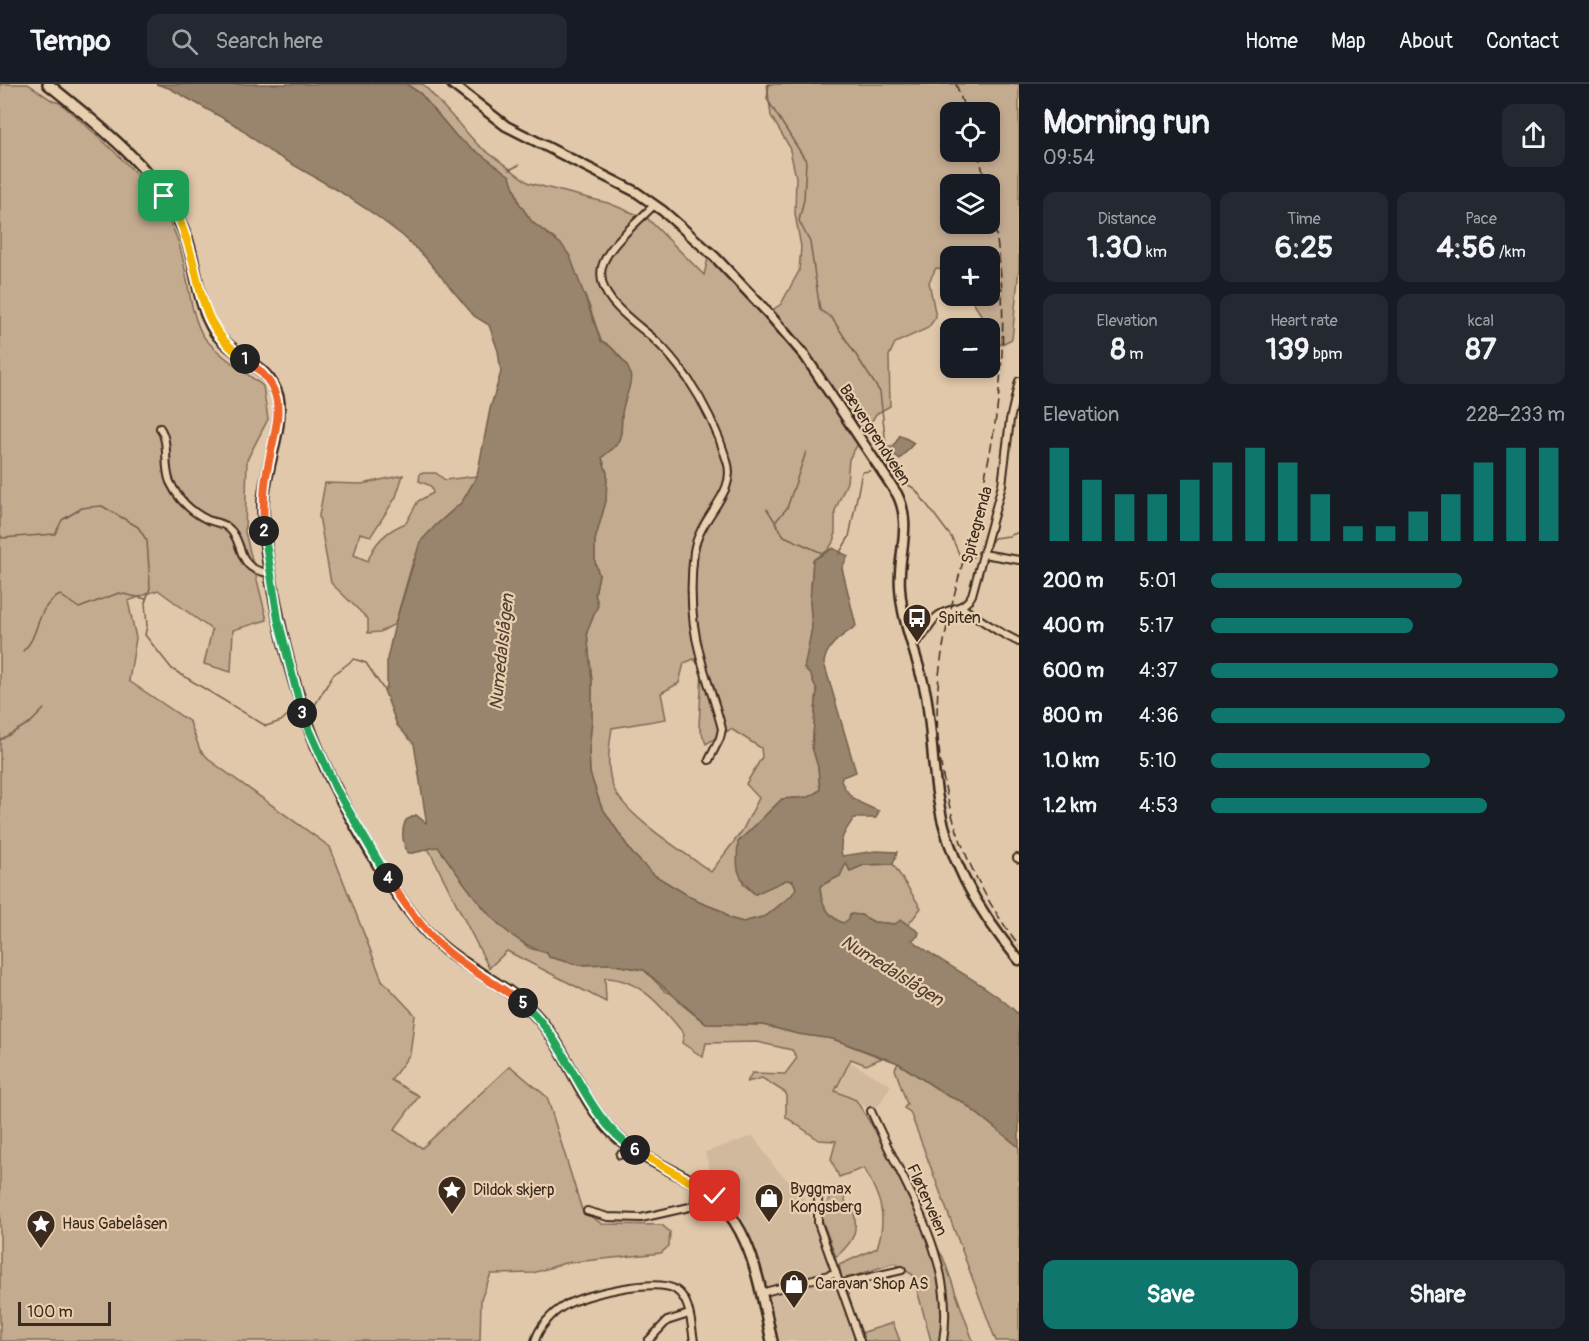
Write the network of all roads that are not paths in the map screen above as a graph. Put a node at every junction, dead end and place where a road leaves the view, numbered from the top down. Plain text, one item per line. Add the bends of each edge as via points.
1 (48, 84) edge
2 (452, 84) edge
3 (654, 205) junction
4 (1019, 381) edge
5 (160, 428) dead end
6 (983, 554) junction
7 (1019, 560) edge
8 (270, 573) junction
9 (961, 607) junction
10 (1019, 642) edge
11 (912, 644) junction
12 (709, 760) dead end
13 (1019, 960) edge
14 (871, 1111) dead end
15 (631, 1148) junction
16 (620, 1155) dead end
17 (696, 1193) dead end
18 (818, 1196) dead end
19 (587, 1211) dead end
20 (902, 1270) dead end
21 (836, 1273) junction
22 (840, 1284) junction
23 (762, 1293) junction
24 (689, 1314) junction
25 (535, 1341) edge
26 (648, 1341) edge
27 (693, 1341) edge
28 (772, 1341) edge
29 (860, 1341) edge
30 (944, 1341) edge

1 - 8 main road via 123,148 164,196 180,221 214,331 259,369 274,388 279,410 263,501
2 - 3 main road, Bævergrendveien via 506,126 614,180
3 - 11 main road, Bævergrendveien via 716,257 795,343 897,494 905,524 899,587
3 - 12 street via 609,253 601,276 610,299 661,346 689,381 709,416 729,468 730,482 702,525 694,556 696,636 722,729
4 - 6 street, Spitegrenda via 1002,485
5 - 8 street via 169,481 179,496 190,510 226,526 250,567
6 - 7 street
6 - 9 street, Spitegrenda via 972,595
8 - 15 main road via 283,642 303,713 328,773 370,848 408,908 439,944 518,999 541,1021 596,1113
9 - 10 street
9 - 11 street via 939,616 923,638
11 - 13 main road, Bævergrendveien via 926,694 938,796 949,844 976,901
14 - 30 street, Fløterveien via 931,1237 946,1311
15 - 16 street
15 - 23 main road via 699,1185 729,1210 749,1247
17 - 19 street via 694,1206 641,1218 608,1217
18 - 21 street via 818,1223
20 - 22 street
21 - 22 street
21 - 23 street
22 - 29 street
23 - 28 main road
24 - 25 street via 677,1290 656,1284 643,1286 565,1305 544,1325
24 - 26 street via 667,1321
24 - 27 street

